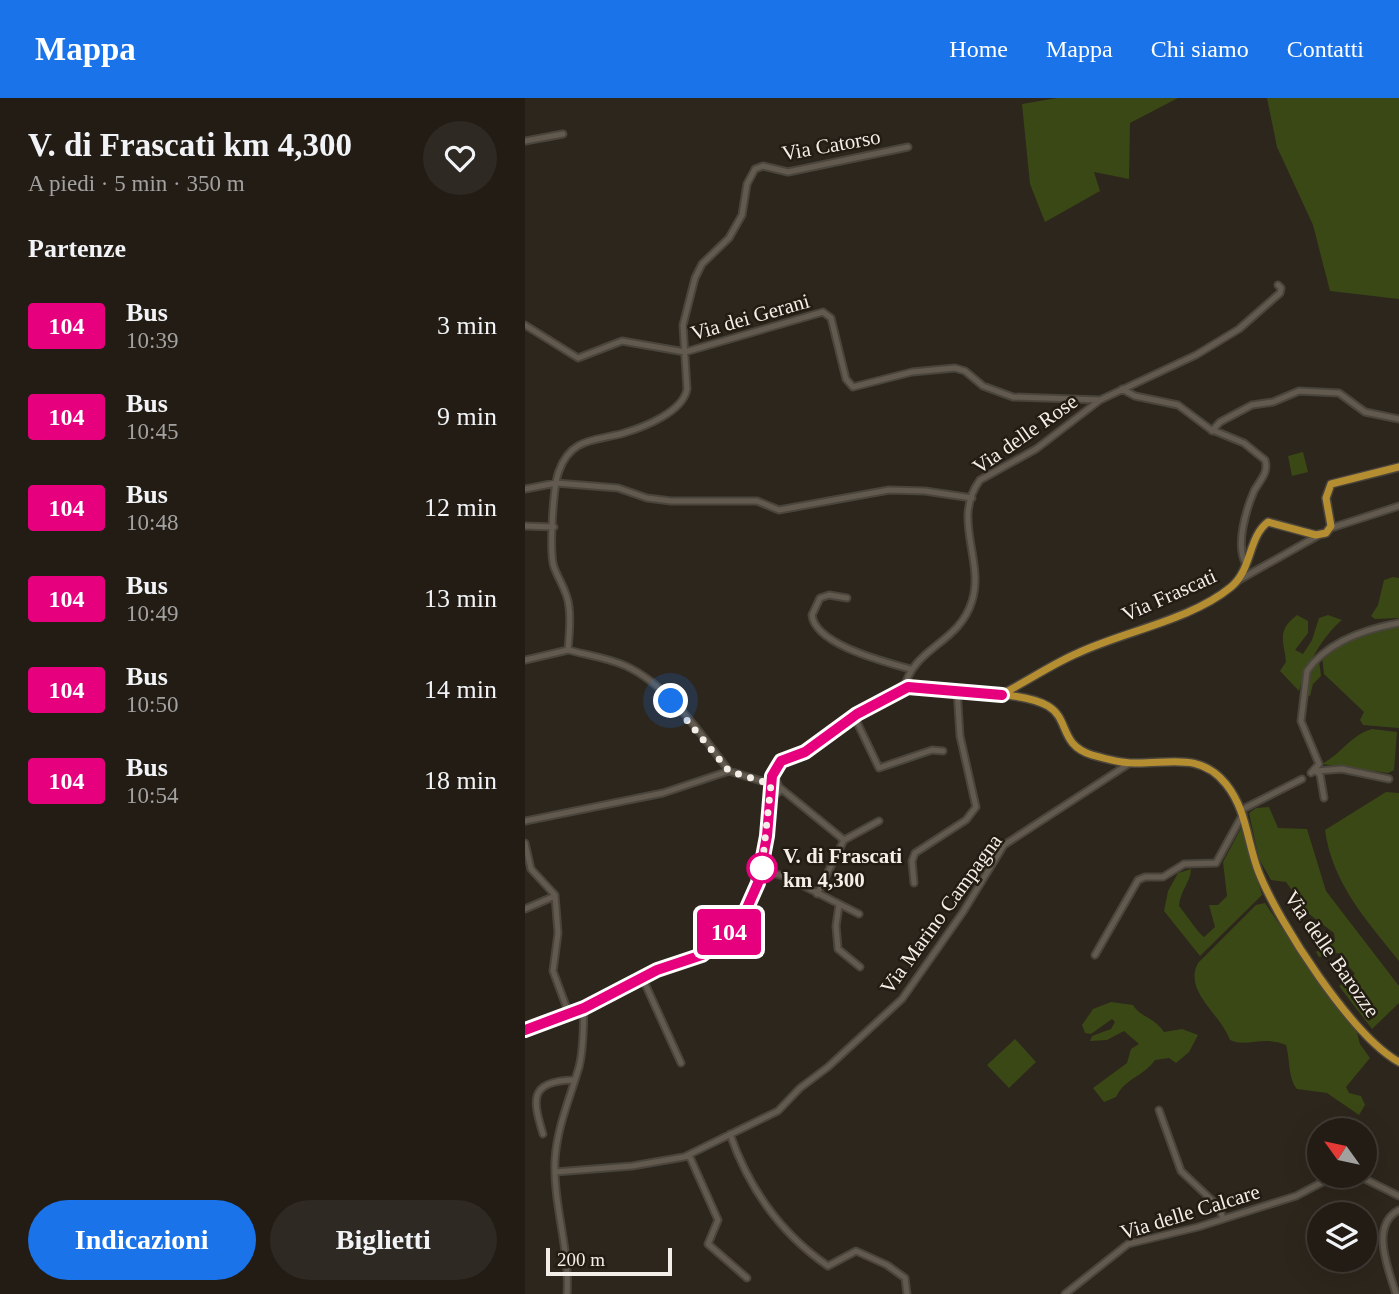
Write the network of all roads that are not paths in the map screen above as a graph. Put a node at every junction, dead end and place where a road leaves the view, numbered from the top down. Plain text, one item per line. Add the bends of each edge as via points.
1 (563, 134) dead end
2 (525, 141) edge
3 (908, 147) dead end
4 (1278, 285) dead end
5 (525, 325) edge
6 (685, 352) junction
7 (1122, 389) junction
8 (1100, 400) junction
9 (1399, 419) edge
10 (1212, 431) junction
11 (1399, 467) edge
12 (556, 483) junction
13 (525, 489) edge
14 (972, 498) junction
15 (1399, 506) edge
16 (525, 526) edge
17 (554, 527) junction
18 (1331, 528) junction
19 (1318, 535) junction
20 (1247, 566) junction
21 (1238, 580) junction
22 (847, 598) dead end
23 (1399, 623) edge
24 (568, 650) junction
25 (525, 660) edge
26 (910, 669) junction
27 (904, 689) junction
28 (957, 691) junction
29 (1002, 695) junction
30 (854, 716) junction
31 (943, 751) dead end
32 (1130, 763) junction
33 (729, 771) junction
34 (1313, 772) junction
35 (1302, 779) dead end
36 (1389, 779) dead end
37 (773, 785) junction
38 (787, 794) junction
39 (1324, 798) dead end
40 (1242, 812) junction
41 (525, 821) edge
42 (879, 821) dead end
43 (844, 841) junction
44 (525, 843) edge
45 (762, 871) junction
46 (913, 883) dead end
47 (554, 893) junction
48 (817, 894) junction
49 (839, 905) junction
50 (525, 909) edge
51 (859, 914) dead end
52 (1095, 955) dead end
53 (860, 967) dead end
54 (642, 977) junction
55 (584, 1008) junction
56 (569, 1014) junction
57 (525, 1030) edge
58 (1399, 1062) edge
59 (681, 1063) dead end
60 (573, 1080) junction
61 (1159, 1110) dead end
62 (543, 1134) dead end
63 (730, 1134) junction
64 (689, 1155) junction
65 (555, 1172) junction
66 (1377, 1185) edge
67 (1311, 1188) edge
68 (1399, 1196) edge
69 (1399, 1210) edge
70 (1223, 1218) junction
71 (747, 1278) dead end
72 (567, 1294) edge
73 (907, 1294) edge
74 (1065, 1294) edge
75 (1395, 1294) edge

1 - 2 street
3 - 6 street, Via Catorso via 788,172 763,166 755,169 747,184 742,215 695,276 684,323
4 - 7 street, Via delle Rose via 1278,294 1241,328
5 - 6 street, Via dei Gerani via 576,358 622,341
6 - 8 street, Via dei Gerani via 823,312 831,318 845,375 853,387 909,373 955,368 985,387 1012,396
6 - 12 street via 687,390 681,403 627,432 578,446 562,464
7 - 8 street, Via delle Rose
7 - 10 street via 1135,396 1176,403
8 - 14 street, Via delle Rose via 1041,446 983,477
9 - 10 street via 1365,412 1338,392 1297,391 1252,405
10 - 20 street via 1246,444 1267,464 1245,524 1241,553
11 - 18 main road via 1331,484 1326,496
12 - 13 street
12 - 14 street via 620,488 680,502 755,500 779,510 883,490
12 - 17 street
14 - 26 street, Via delle Rose via 967,527 976,572 971,604 954,633
15 - 18 street
16 - 17 street
17 - 24 street via 553,565 569,606
18 - 19 main road
19 - 20 main road, Via Frascati via 1268,522 1260,530
19 - 21 street
20 - 21 main road, Via Frascati
21 - 29 main road, Via Frascati via 1188,610 1076,653
22 - 26 street via 821,597 813,621 853,652
23 - 34 street via 1338,644 1307,670 1300,717 1319,764
24 - 25 street
24 - 33 street via 618,663 641,675 676,707
26 - 27 street
27 - 28 main road, Via delle Barozze
27 - 30 main road
28 - 29 main road, Via delle Barozze
28 - 46 street via 960,736 976,807 967,820 913,854
29 - 32 main road, Via delle Barozze via 1049,707 1070,742 1082,751
30 - 31 street via 879,768 930,750
30 - 37 main road via 805,752 781,761
32 - 40 main road, Via delle Barozze via 1187,760 1202,764 1227,784
32 - 63 street, Via Marino Campagna via 1006,844 900,1001 781,1109
33 - 37 street
33 - 41 street via 663,793
34 - 36 street via 1342,769
34 - 39 street via 1320,774
35 - 40 street
37 - 38 street
37 - 38 street
37 - 45 main road
38 - 43 street
40 - 52 street via 1217,863 1187,863 1163,877 1138,880
40 - 58 main road, Via delle Barozze via 1264,885 1290,930 1353,1018 1375,1044
42 - 43 street
43 - 48 street
44 - 47 street via 531,869
45 - 48 street via 784,876
45 - 54 main road via 746,910 719,943 702,955
47 - 50 street
47 - 56 street via 558,933 553,971
48 - 49 street
49 - 51 street
49 - 53 street via 838,949
54 - 55 main road
54 - 59 street
55 - 56 main road
55 - 60 street via 580,1059
56 - 57 main road
60 - 62 street via 549,1085 536,1096 534,1105
60 - 65 street via 558,1137
61 - 70 street via 1181,1171 1218,1206
63 - 64 street, Via Marino Campagna
63 - 73 street via 754,1190 796,1239 828,1266 856,1251 887,1265 905,1278
64 - 65 street, Via Marino Campagna via 645,1165
64 - 71 street via 718,1220 708,1244
65 - 72 street via 568,1265
66 - 68 street
67 - 70 street, Via delle Calcare
69 - 75 street via 1391,1216 1382,1242
70 - 74 street, Via delle Calcare via 1126,1245

